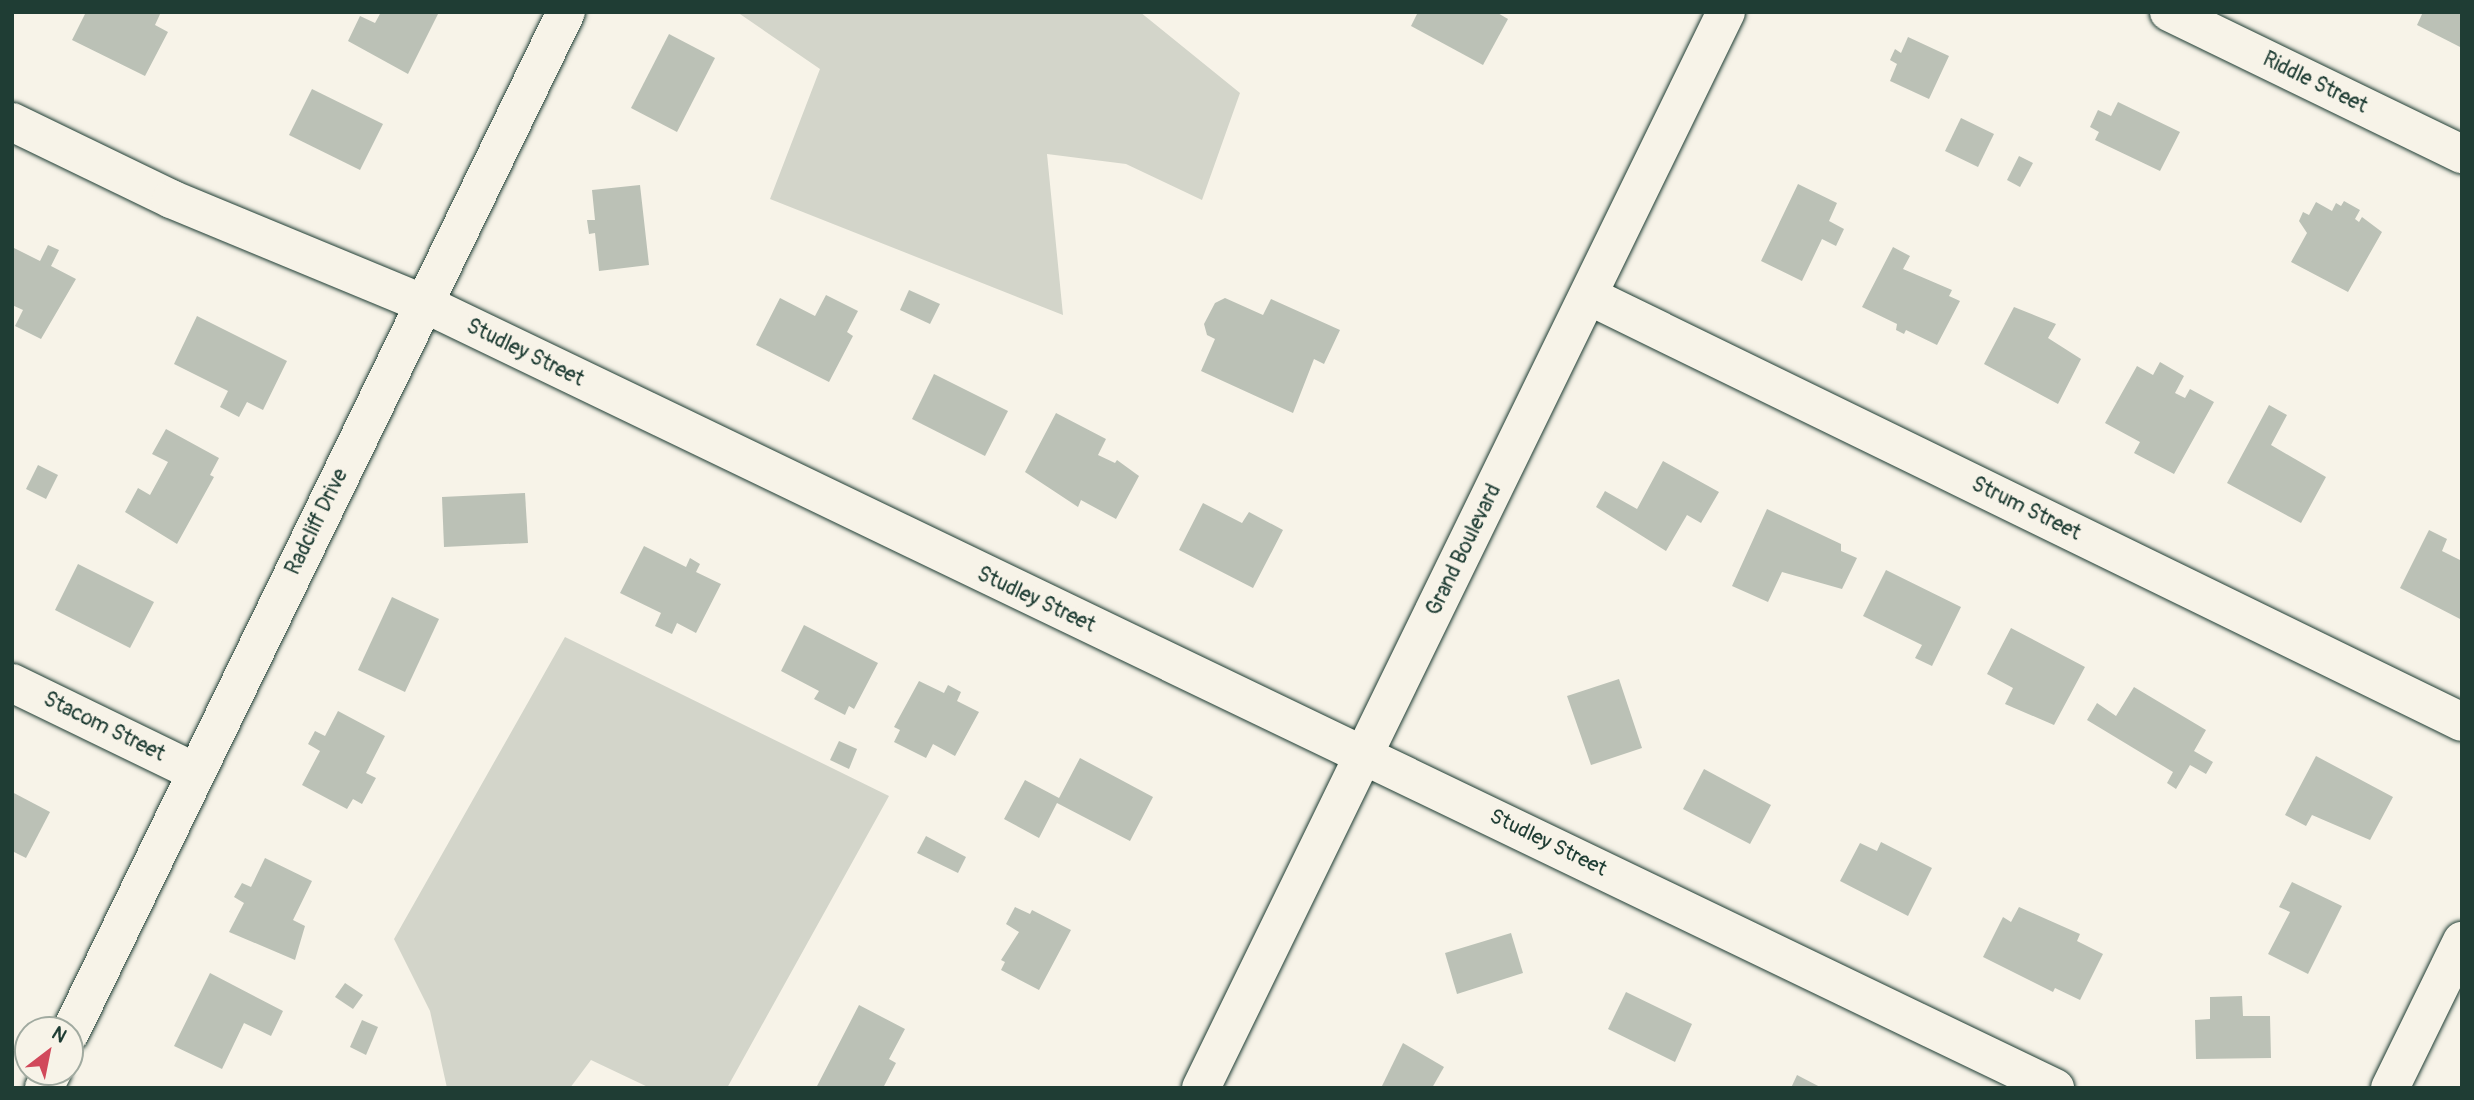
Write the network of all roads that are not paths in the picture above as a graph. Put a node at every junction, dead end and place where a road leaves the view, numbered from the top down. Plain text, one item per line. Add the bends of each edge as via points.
1 (566, 12) edge
2 (1726, 12) edge
3 (2169, 12) edge
4 (12, 122) edge
5 (2462, 154) edge
6 (1589, 296) junction
7 (425, 304) junction
8 (12, 683) edge
9 (2462, 722) edge
10 (1364, 754) junction
11 (195, 772) junction
12 (2462, 941) edge
13 (78, 1016) edge
14 (1200, 1088) edge
15 (2055, 1088) edge
16 (2390, 1088) edge

1 - 7 street, Radcliff Drive
2 - 6 street, Grand Boulevard
3 - 5 street, Riddle Street
4 - 7 street, Studley Street via 171,199
6 - 9 street, Strum Street
6 - 10 street, Grand Boulevard
7 - 10 street, Studley Street via 842,508
7 - 11 street, Radcliff Drive
8 - 11 street, Stacom Street
10 - 14 street, Grand Boulevard
10 - 15 street, Studley Street
11 - 13 street, Radcliff Drive
12 - 16 street

